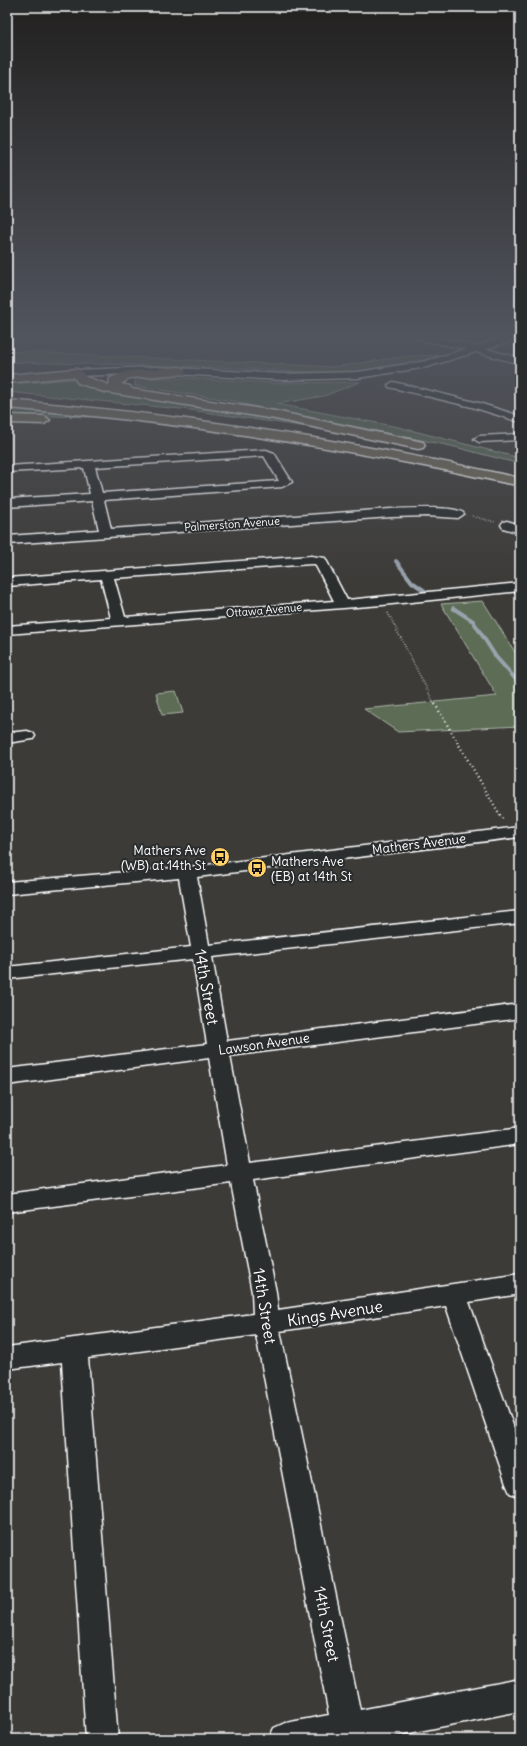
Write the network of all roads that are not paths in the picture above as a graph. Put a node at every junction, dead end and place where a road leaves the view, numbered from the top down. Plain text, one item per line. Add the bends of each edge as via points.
1 (162, 418) edge
2 (215, 418) edge
3 (290, 418) edge
4 (7, 420) edge
5 (520, 437) edge
6 (479, 439) dead end
7 (433, 448) dead end
8 (476, 459) dead end
9 (89, 464) junction
10 (7, 469) edge
11 (520, 470) edge
12 (520, 474) edge
13 (520, 483) edge
14 (97, 497) junction
15 (7, 503) edge
16 (458, 514) road end
17 (507, 525) road end
18 (520, 529) edge
19 (106, 533) junction
20 (7, 540) edge
21 (107, 575) junction
22 (7, 582) edge
23 (520, 587) edge
24 (342, 604) junction
25 (119, 622) junction
26 (7, 630) edge
27 (27, 736) dead end
28 (7, 738) edge
29 (515, 832) edge
30 (187, 872) junction
31 (7, 888) edge
32 (520, 917) edge
33 (200, 953) junction
34 (7, 974) edge
35 (520, 1012) edge
36 (219, 1051) junction
37 (7, 1076) edge
38 (520, 1136) edge
39 (240, 1172) junction
40 (7, 1203) edge
41 (520, 1284) edge
42 (454, 1294) junction
43 (266, 1323) junction
44 (74, 1349) junction
45 (7, 1358) edge
46 (520, 1484) edge
47 (520, 1695) edge
48 (349, 1734) edge
49 (102, 1739) edge
50 (285, 1739) edge

1 - 13 main road via 272,433 403,456
2 - 12 main road via 411,450
3 - 7 main road
4 - 13 main road via 126,424 241,435 361,453
5 - 6 street
8 - 11 main road
9 - 10 street
9 - 14 street
9 - 14 street via 266,453 270,455 286,482
14 - 15 street
14 - 19 street
16 - 19 street, Palmerston Avenue via 391,513
17 - 18 street
19 - 20 street, Palmerston Avenue
21 - 22 street
21 - 24 street via 320,561
21 - 25 street
23 - 24 street, Ottawa Avenue
24 - 25 street, Ottawa Avenue
25 - 26 street, Ottawa Avenue
27 - 28 street
29 - 30 street, Mathers Avenue
30 - 31 street, Mathers Avenue
30 - 33 street, 14th Street
32 - 33 street
33 - 34 street
33 - 36 street, 14th Street
35 - 36 street, Lawson Avenue via 242,1046
36 - 37 street, Lawson Avenue
36 - 39 street, 14th Street
38 - 39 street
39 - 40 street
39 - 43 street, 14th Street via 264,1292
41 - 42 street, Kings Avenue
42 - 43 street, Kings Avenue
42 - 46 street
43 - 44 street, Kings Avenue
43 - 48 street, 14th Street
44 - 45 street, Kings Avenue
44 - 49 street
47 - 48 street
48 - 50 street

